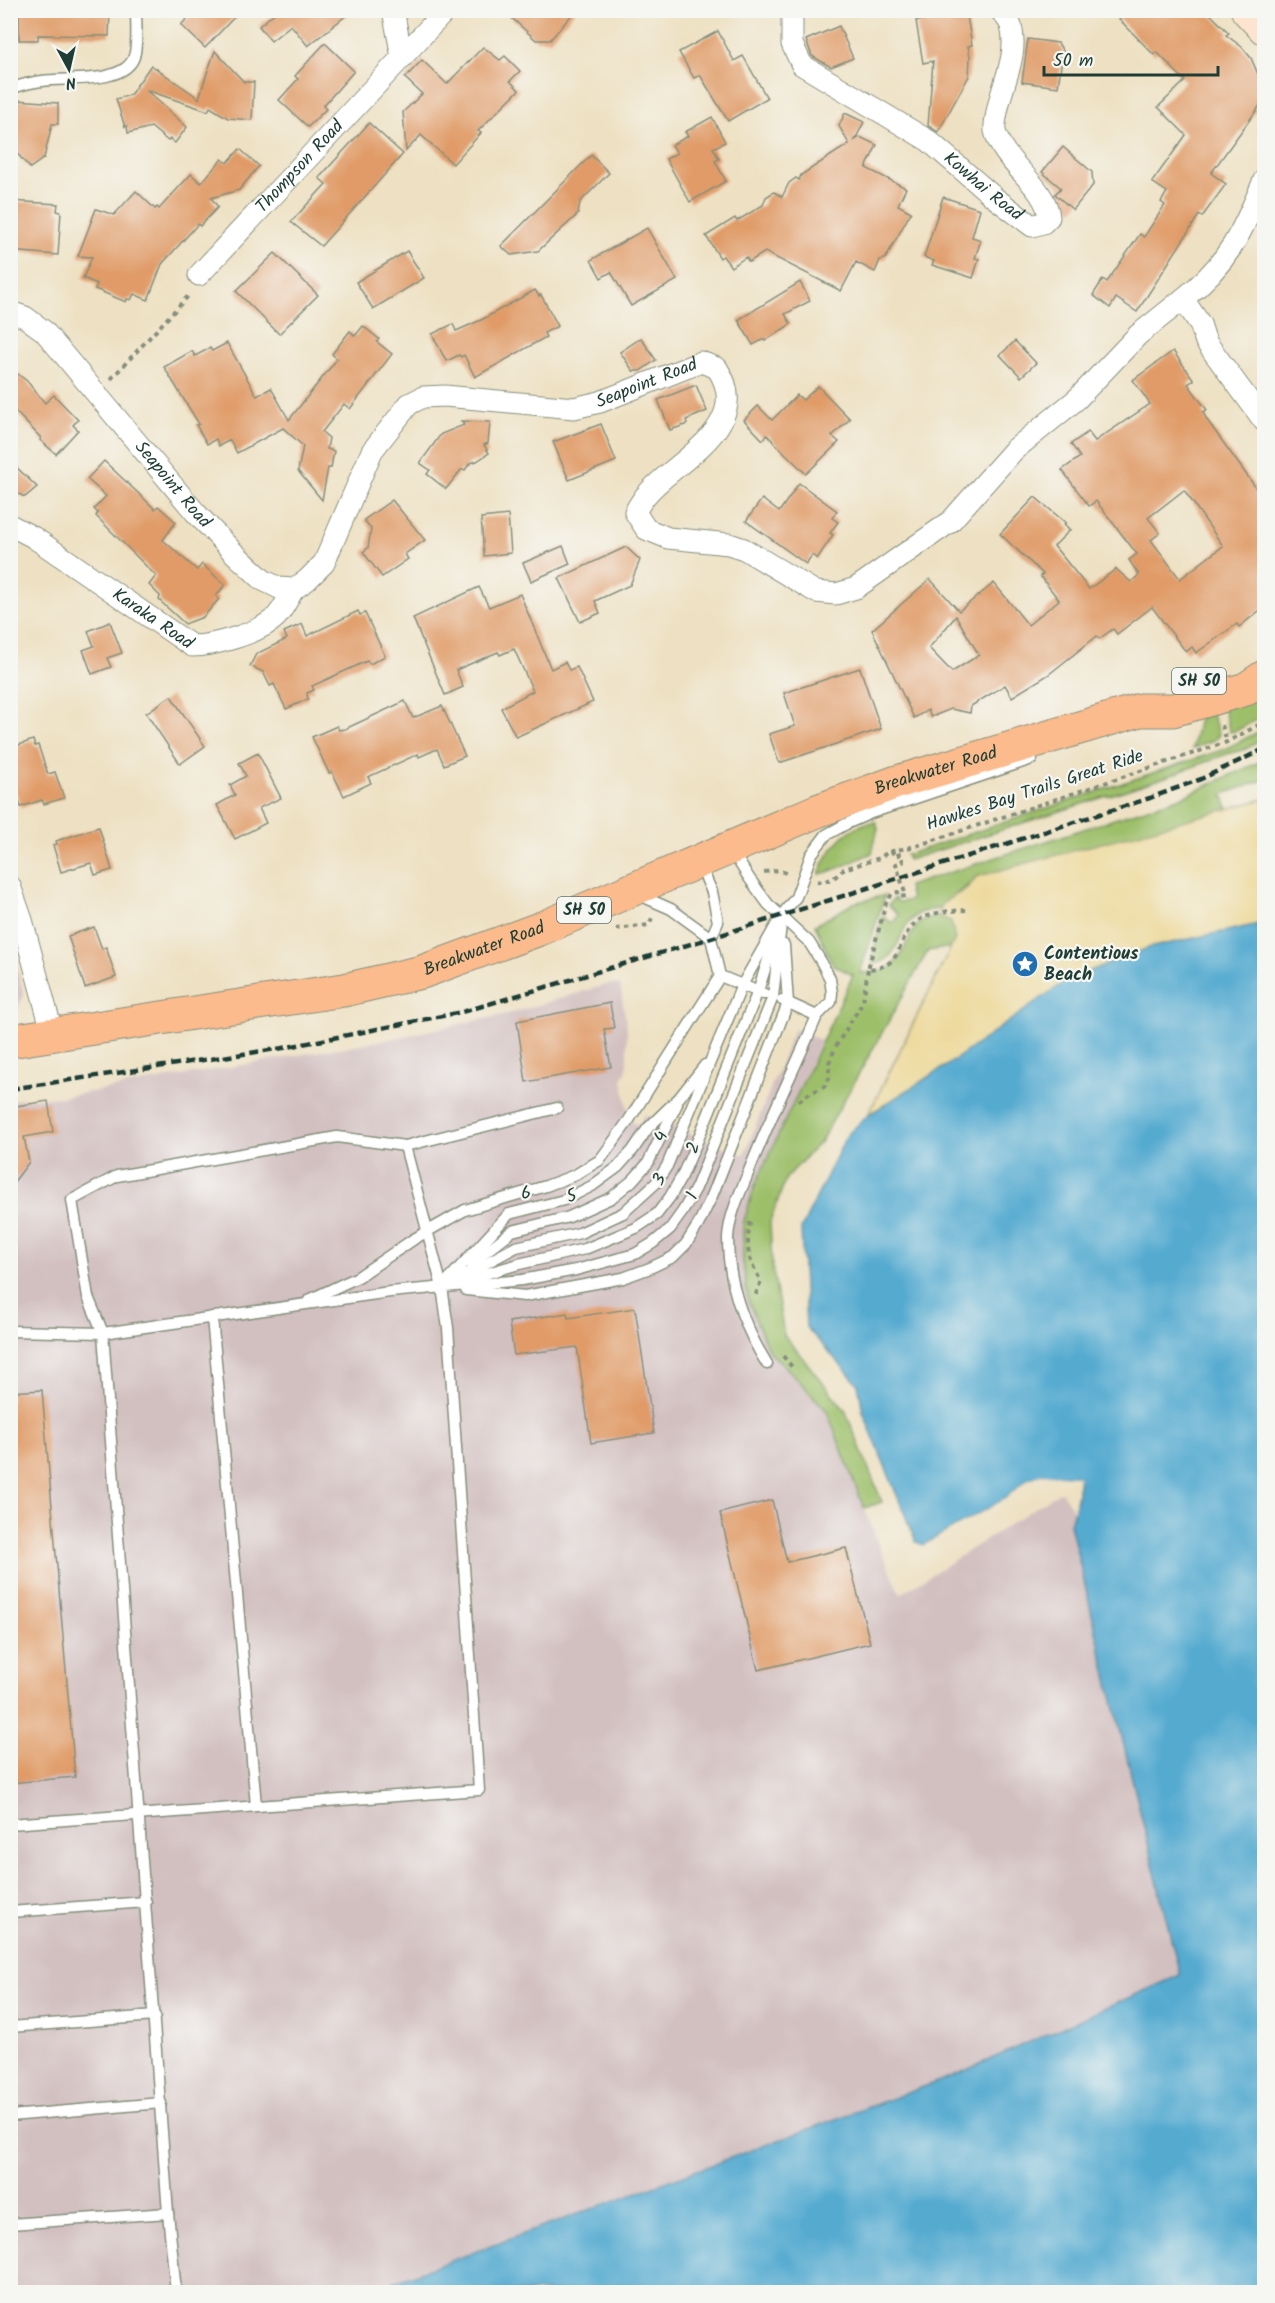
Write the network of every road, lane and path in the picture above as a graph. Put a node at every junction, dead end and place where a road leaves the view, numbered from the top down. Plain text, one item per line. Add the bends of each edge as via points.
1 (136, 10) edge
2 (393, 10) edge
3 (446, 10) edge
4 (792, 10) edge
5 (1000, 10) edge
6 (1247, 10) edge
7 (1264, 28) edge
8 (402, 57) junction
9 (10, 89) edge
10 (1264, 180) edge
11 (1264, 207) edge
12 (1246, 223) junction
13 (195, 284) joint
14 (1183, 299) junction
15 (10, 312) edge
16 (98, 394) junction
17 (1264, 421) edge
18 (10, 525) edge
19 (294, 589) junction
20 (1263, 671) edge
21 (1130, 718) junction
22 (1264, 722) edge
23 (1048, 753) dead end
24 (730, 846) junction
25 (892, 850) junction
26 (698, 860) junction
27 (768, 871) dead end
28 (788, 873) dead end
29 (816, 881) dead end
30 (10, 886) edge
31 (629, 891) junction
32 (968, 910) dead end
33 (783, 915) junction
34 (711, 938) junction
35 (868, 969) junction
36 (720, 976) junction
37 (742, 985) junction
38 (758, 991) junction
39 (773, 997) junction
40 (788, 1003) junction
41 (817, 1016) junction
42 (53, 1035) junction
43 (10, 1041) edge
44 (714, 1053) junction
45 (679, 1098) junction
46 (556, 1108) dead end
47 (795, 1111) dead end
48 (405, 1146) junction
49 (751, 1212) dead end
50 (427, 1231) junction
51 (442, 1287) junction
52 (755, 1302) dead end
53 (295, 1306) junction
54 (212, 1317) junction
55 (10, 1331) edge
56 (103, 1333) junction
57 (778, 1352) dead end
58 (767, 1364) dead end
59 (793, 1368) dead end
60 (256, 1805) junction
61 (139, 1814) junction
62 (10, 1824) edge
63 (146, 1902) junction
64 (10, 1912) edge
65 (154, 2016) junction
66 (10, 2027) edge
67 (161, 2103) junction
68 (10, 2116) edge
69 (168, 2213) junction
70 (10, 2224) edge
71 (176, 2292) edge

1 - 9 lane via 133,58 118,73 101,78 43,80
2 - 8 street
3 - 8 street, Thompson Road
4 - 5 street, Kowhai Road via 792,44 802,65 929,141 1032,226 1044,223 1049,217 1048,209 1008,158 994,129 1012,54 1011,24
6 - 7 street
8 - 13 street, Thompson Road
10 - 12 street
11 - 12 street
12 - 14 street via 1218,267
13 - 16 path
14 - 17 street via 1200,324 1206,342
14 - 19 street, Seapoint Road via 1138,335 1077,399 1014,450 950,522 856,588 836,594 816,592 744,549 668,538 646,529 634,512 649,492 712,436 723,416 725,384 717,368 701,362 600,402 574,408 445,396 423,397 409,404 372,451 324,563
15 - 16 street, Seapoint Road via 44,331
16 - 19 street, Seapoint Road via 233,552 263,580 279,588
18 - 19 street, Karaka Road via 192,646 230,639 266,624 276,617
20 - 21 highway, Breakwater Road / SH 50 via 1246,689
20 - 21 highway, Breakwater Road / SH 50 via 1238,670 1166,691
21 - 24 highway, Breakwater Road / SH 50 via 897,782
22 - 25 path, Hawkes Bay Trails Great Ride via 1227,742 927,842
23 - 33 lane via 871,813 826,835 811,855 796,897
24 - 26 highway, Breakwater Road / SH 50
24 - 33 lane via 762,895
25 - 29 path, Hawkes Bay Trails Great Ride via 880,858 844,869 834,878
25 - 35 path via 894,856 901,854 903,862 896,864 906,896 892,894 886,903
26 - 31 highway, Breakwater Road / SH 50
26 - 34 lane via 712,892 718,922
27 - 28 path
30 - 42 street
31 - 34 lane via 671,909
31 - 42 highway, Breakwater Road / SH 50 via 422,972 344,990
32 - 35 path via 932,914 917,921 887,966
33 - 37 lane, 4
33 - 38 lane, 3
33 - 39 lane, 2
33 - 40 lane, 1
33 - 41 lane via 809,942 830,979 831,1002
34 - 36 lane
35 - 47 path via 863,1002 836,1046 829,1064 829,1079 824,1087 799,1101
36 - 37 lane
36 - 50 lane via 600,1160 546,1186 465,1210
37 - 38 lane
37 - 44 lane, 4
38 - 39 lane
38 - 51 lane, 3 via 682,1176 657,1214 636,1228 585,1249
39 - 40 lane
39 - 51 lane, 2 via 696,1188 670,1229 635,1254 612,1261 522,1280
40 - 41 lane
40 - 51 lane, 1 via 712,1196 686,1244 673,1257 623,1278 525,1296
41 - 58 lane via 754,1158 728,1236 731,1272 740,1307
42 - 43 highway, Breakwater Road / SH 50
44 - 45 lane
44 - 51 lane, 4 via 667,1166 640,1199 623,1213 580,1233 516,1246
45 - 51 lane, 6 via 648,1128 618,1167 564,1200 509,1215
45 - 51 lane, 5 via 648,1163 611,1198 569,1217 512,1231
46 - 48 lane
48 - 50 lane
48 - 56 lane via 337,1137 117,1176 72,1200 88,1297
49 - 52 path via 747,1240 750,1263 761,1281
50 - 51 lane
50 - 53 lane via 358,1277
51 - 53 lane
51 - 60 lane via 448,1328 478,1790
53 - 54 lane
54 - 56 lane
54 - 60 lane
55 - 56 lane
56 - 61 lane
57 - 59 path
60 - 61 lane
61 - 62 lane
61 - 63 lane
63 - 64 lane
63 - 65 lane
65 - 66 lane
65 - 67 lane
67 - 68 lane
67 - 69 lane
69 - 70 lane
69 - 71 lane

